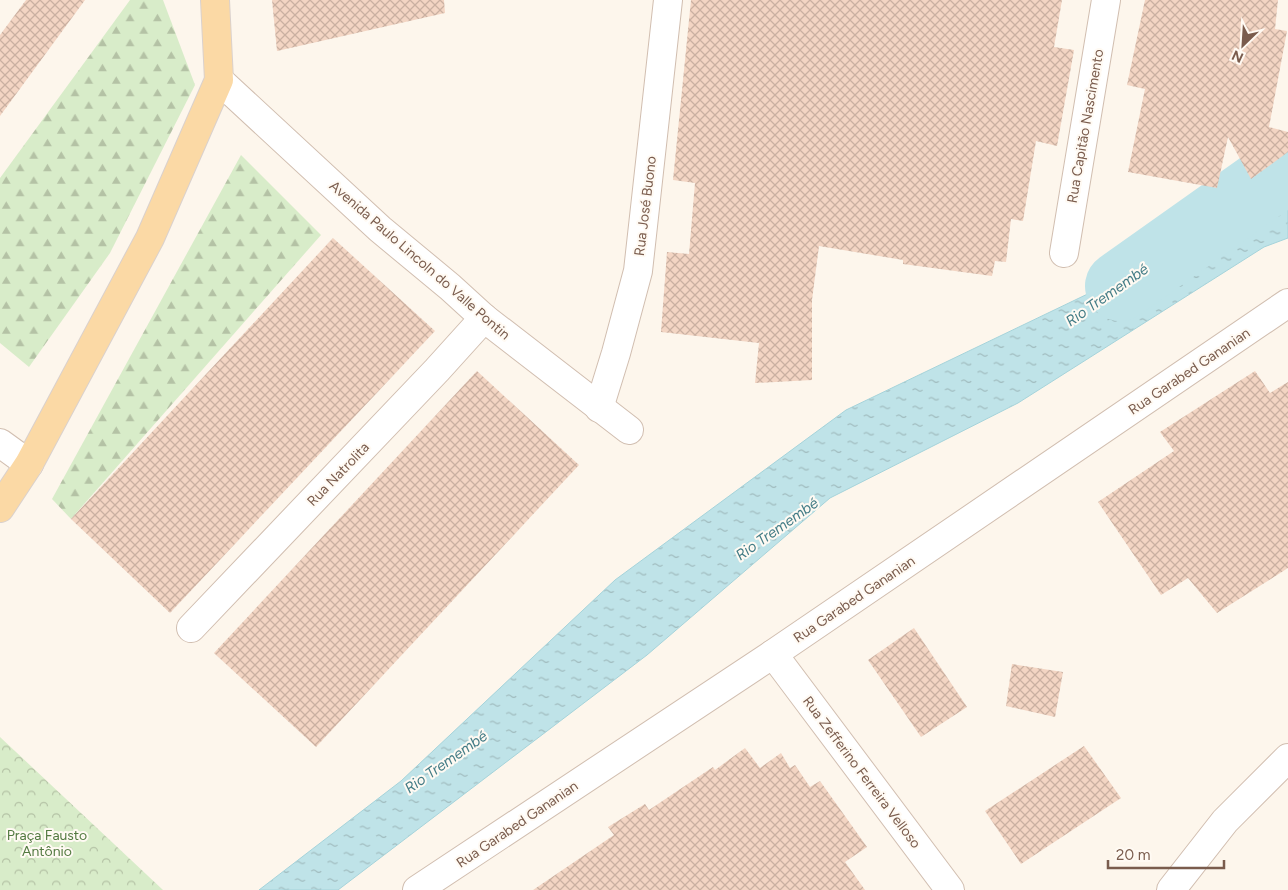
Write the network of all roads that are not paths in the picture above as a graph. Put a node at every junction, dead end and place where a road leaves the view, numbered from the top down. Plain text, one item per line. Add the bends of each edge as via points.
1 (215, 0) edge
2 (668, 0) edge
3 (1106, 0) edge
4 (219, 80) junction
5 (1064, 253) dead end
6 (1288, 303) edge
7 (484, 318) junction
8 (599, 408) junction
9 (629, 430) dead end
10 (0, 443) edge
11 (29, 464) junction
12 (0, 508) edge
13 (191, 628) dead end
14 (773, 654) junction
15 (1288, 758) edge
16 (417, 890) edge
17 (950, 890) edge
18 (1171, 890) edge

1 - 4 main road
2 - 8 street, Rua José Buono via 638,271
3 - 5 street, Rua Capitão Nascimento
4 - 7 street, Avenida Paulo Lincoln do Valle Pontin via 380,229
4 - 11 main road via 150,238
6 - 14 street, Rua Garabed Gananian
7 - 8 street, Avenida Paulo Lincoln do Valle Pontin
7 - 13 street, Rua Natrolita
8 - 9 street, Avenida Paulo Lincoln do Valle Pontin
10 - 11 street
11 - 12 main road
14 - 16 street, Rua Garabed Gananian
14 - 17 street, Rua Zefferino Ferreira Velloso
15 - 18 street via 1225,822

